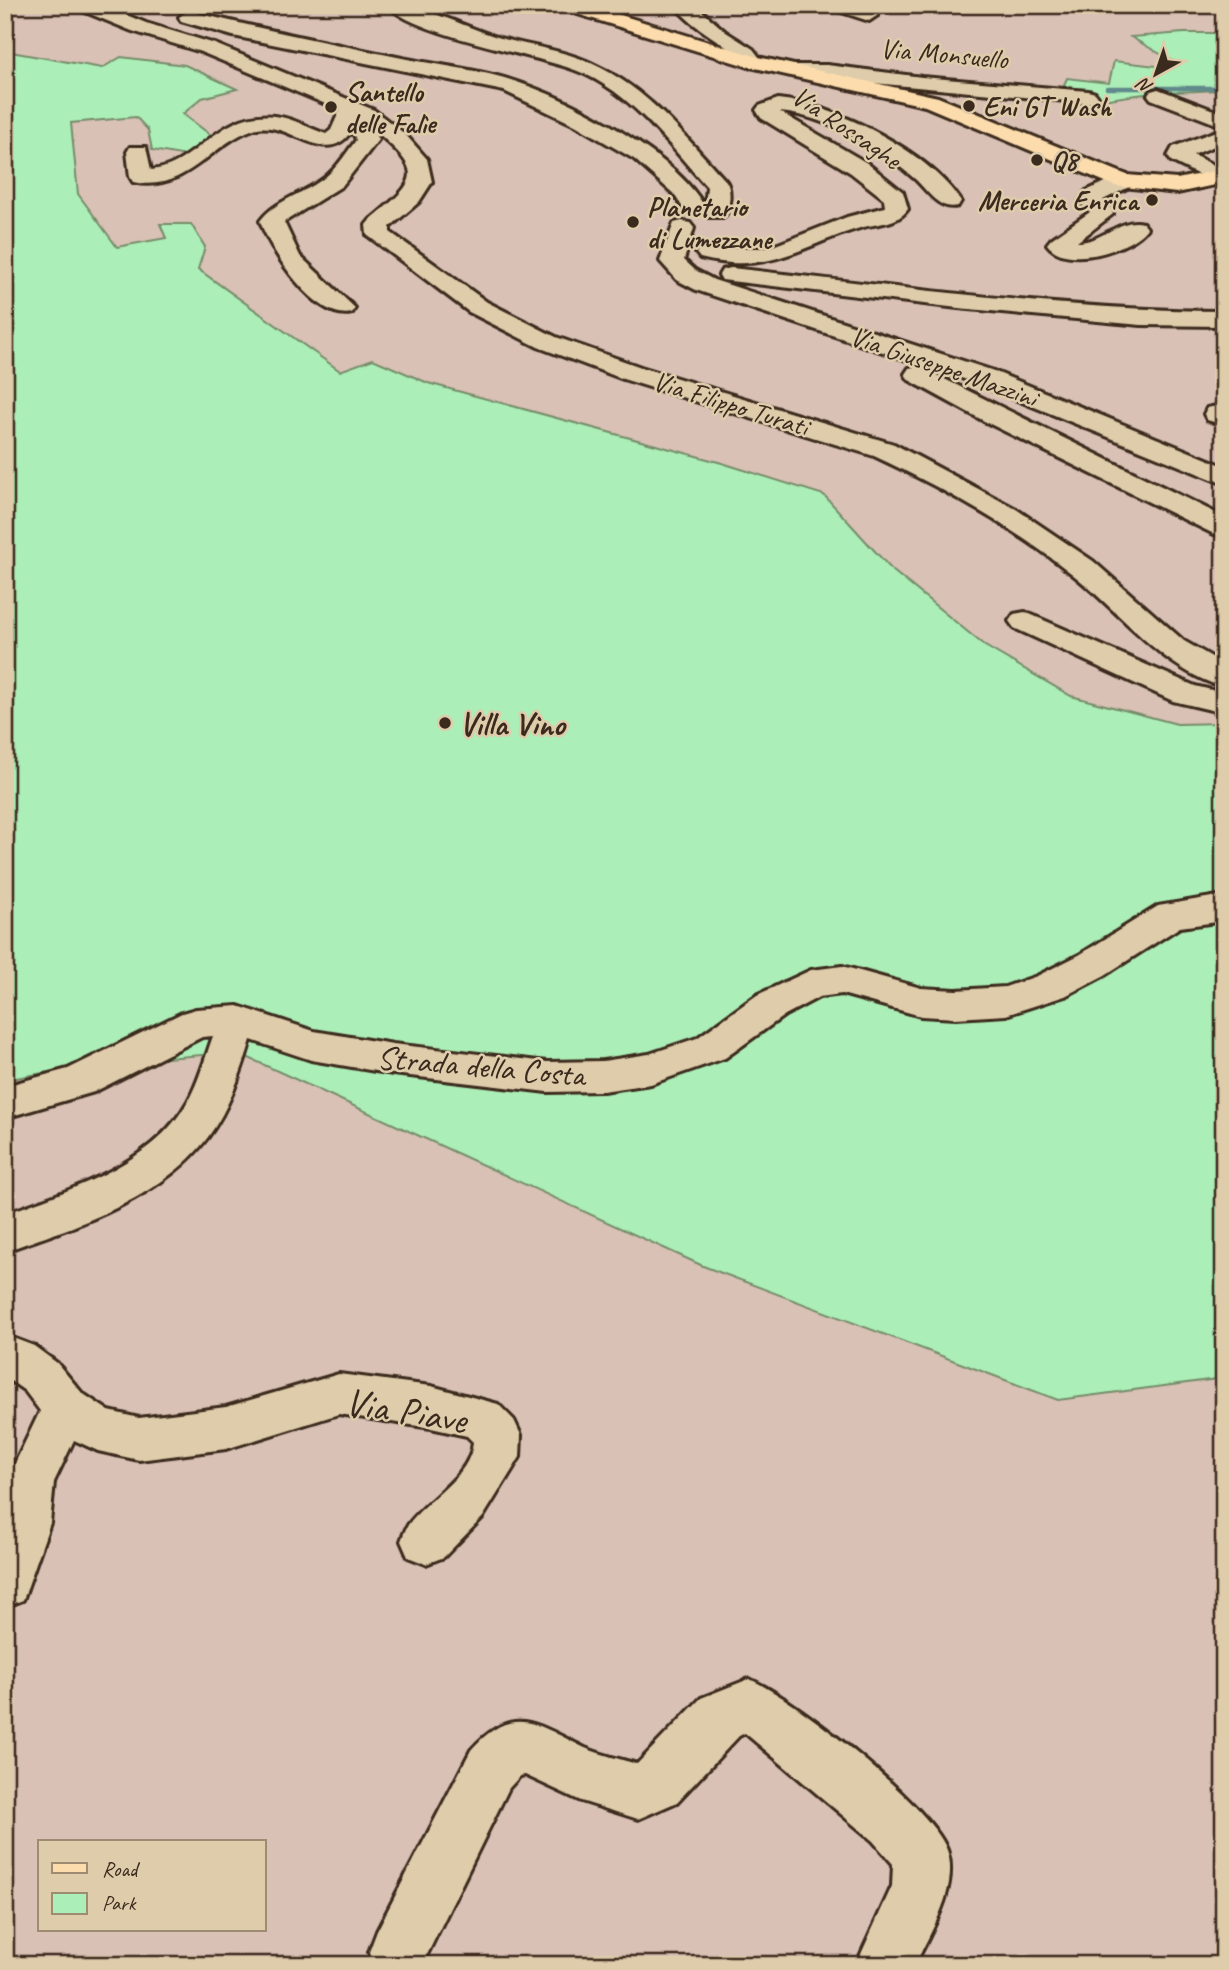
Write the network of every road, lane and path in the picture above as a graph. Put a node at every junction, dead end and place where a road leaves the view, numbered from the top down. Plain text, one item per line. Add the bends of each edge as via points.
1 (85, 5) edge
2 (397, 5) edge
3 (568, 5) edge
4 (683, 5) edge
5 (839, 5) edge
6 (172, 13) dead end
7 (869, 15) dead end
8 (724, 45) junction
9 (795, 71) junction
10 (1158, 95) dead end
11 (1088, 97) dead end
12 (352, 108) junction
13 (1224, 121) edge
14 (1224, 134) edge
15 (138, 152) dead end
16 (1222, 176) edge
17 (1123, 181) junction
18 (950, 201) dead end
19 (704, 224) junction
20 (1135, 228) dead end
21 (343, 308) dead end
22 (1219, 330) edge
23 (877, 343) junction
24 (1224, 476) edge
25 (1224, 528) edge
26 (1025, 621) dead end
27 (1224, 677) edge
28 (1224, 702) edge
29 (1224, 908) edge
30 (238, 1020) junction
31 (5, 1101) edge
32 (5, 1233) edge
33 (5, 1355) edge
34 (65, 1408) junction
35 (426, 1541) dead end
36 (5, 1583) edge
37 (398, 1952) dead end
38 (885, 1965) edge

1 - 12 street via 208,48
2 - 19 street via 489,41 583,66 619,86 648,109 718,186
3 - 8 main road, Via Monsuello via 697,45
4 - 8 street
5 - 7 street
6 - 19 street via 233,30 510,86 547,101 640,154 683,189
8 - 9 main road, Via Monsuello via 753,62
9 - 11 street, Via Monsuello
9 - 17 main road, Via Monsuello via 931,101
10 - 13 street
12 - 15 street via 337,137 329,140 320,141 296,127 256,122 234,131 192,162 150,178 141,177
12 - 21 street via 367,140 327,187 272,221 288,259
12 - 27 street, Via Filippo Turati via 367,114 397,139 419,164 421,182 411,197 378,225 379,234 478,307 547,342 632,373 884,450 920,467 1006,514 1082,567 1173,648
14 - 16 street, Via Monsuello via 1179,156
16 - 17 main road, Via Monsuello via 1177,186
17 - 20 street via 1094,196 1090,202 1101,214 1059,244 1098,250
18 - 19 street, Via Rossaghe via 910,164 859,134 803,109 776,105 766,110 768,114 859,168 895,197 897,209 778,254 744,258
19 - 22 street via 711,267 741,278 958,302 1180,319 1185,326
19 - 23 street, Via Giuseppe Mazzini via 674,254 672,261 686,275
23 - 24 street, Via Giuseppe Mazzini via 1036,396
23 - 25 street via 879,353 982,409
26 - 28 street via 1185,694
29 - 30 street, Strada della Costa via 1171,915 1061,981 1006,1001 921,1002 842,980 811,984 771,1005 711,1048 652,1069 603,1076 547,1077 337,1051
30 - 31 street, Strada della Costa via 196,1023 80,1081
30 - 32 street via 217,1085 194,1126 165,1157 121,1184
33 - 34 street, Via Piave via 41,1377
34 - 35 street, Via Piave via 98,1430 139,1439 226,1428 339,1394 481,1419 497,1435 496,1457 466,1502
34 - 36 street via 30,1482 25,1523
37 - 38 street via 490,1769 507,1750 528,1748 581,1774 638,1793 658,1783 720,1717 748,1705 892,1821 921,1855 920,1889

